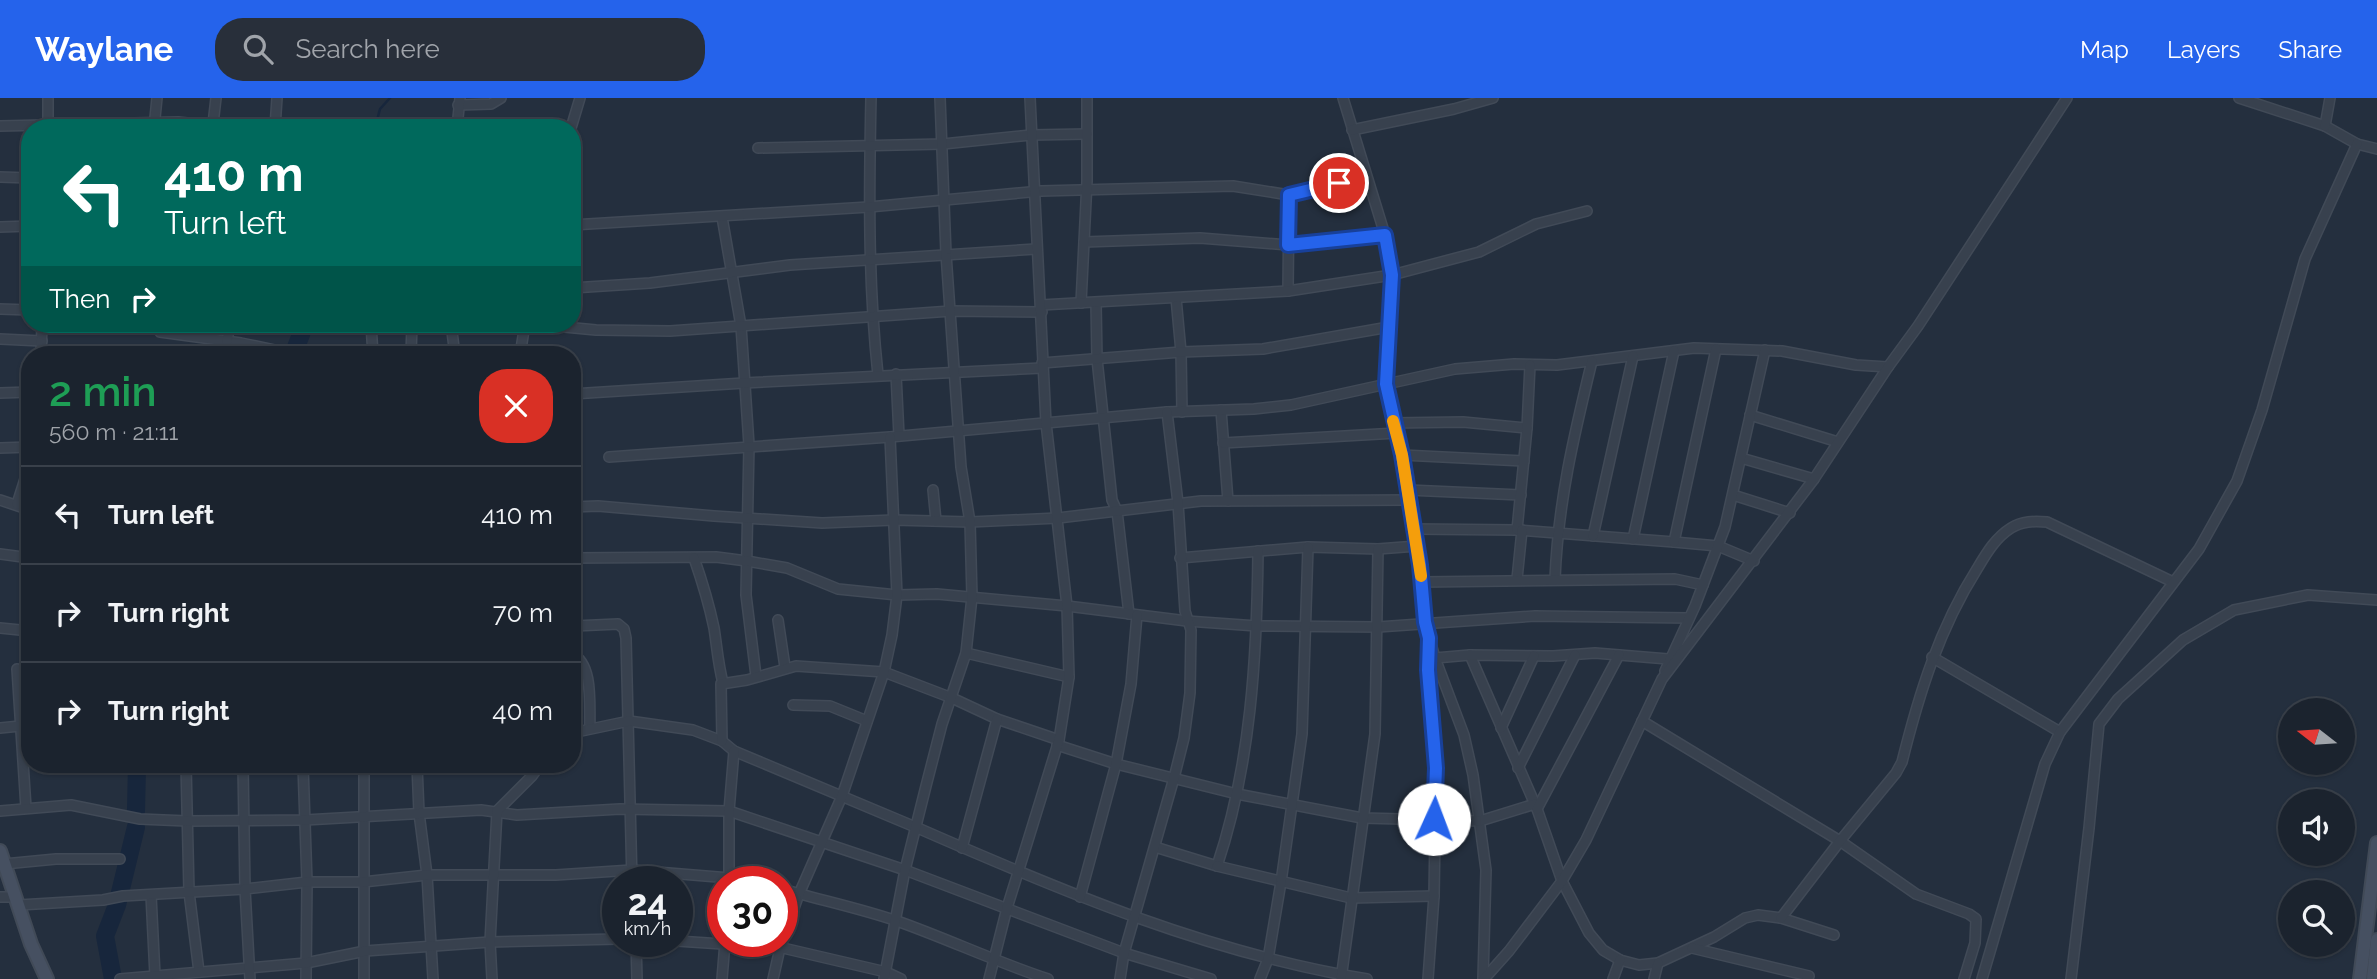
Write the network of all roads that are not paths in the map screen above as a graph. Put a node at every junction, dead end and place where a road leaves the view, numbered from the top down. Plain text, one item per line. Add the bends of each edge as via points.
1 (48, 98) edge
2 (157, 98) edge
3 (216, 98) edge
4 (277, 98) edge
5 (500, 98) edge
6 (580, 98) edge
7 (870, 98) edge
8 (940, 98) edge
9 (1030, 98) edge
10 (1087, 98) edge
11 (1343, 98) edge
12 (1493, 98) edge
13 (2067, 98) edge
14 (2239, 98) edge
15 (2330, 98) edge
16 (459, 101) edge
17 (48, 119) edge
18 (155, 119) edge
19 (214, 119) edge
20 (276, 119) edge
21 (458, 119) edge
22 (574, 119) edge
23 (0, 126) edge
24 (21, 126) edge
25 (2325, 126) junction
26 (1352, 130) junction
27 (1087, 134) junction
28 (1031, 135) junction
29 (943, 144) junction
30 (2357, 144) junction
31 (870, 146) junction
32 (758, 148) dead end
33 (2377, 149) edge
34 (0, 177) edge
35 (21, 178) edge
36 (1339, 183) dead end
37 (1086, 189) junction
38 (1033, 193) junction
39 (1289, 195) junction
40 (943, 199) junction
41 (869, 207) junction
42 (1587, 211) dead end
43 (722, 217) junction
44 (581, 225) edge
45 (21, 226) edge
46 (0, 227) edge
47 (1385, 235) junction
48 (1084, 242) junction
49 (1288, 245) junction
50 (1036, 249) junction
51 (946, 254) junction
52 (870, 260) junction
53 (731, 274) junction
54 (1392, 275) junction
55 (581, 287) edge
56 (1288, 291) junction
57 (1176, 298) junction
58 (1082, 303) junction
59 (1096, 303) junction
60 (1042, 308) junction
61 (0, 309) edge
62 (21, 310) edge
63 (951, 311) junction
64 (872, 316) junction
65 (741, 326) junction
66 (581, 327) edge
67 (1389, 327) junction
68 (42, 333) edge
69 (167, 333) edge
70 (228, 333) edge
71 (0, 339) edge
72 (42, 341) junction
73 (227, 341) junction
74 (42, 346) edge
75 (253, 346) edge
76 (1716, 349) junction
77 (1765, 350) junction
78 (1674, 351) junction
79 (1181, 352) junction
80 (1633, 356) junction
81 (1097, 359) junction
82 (1592, 360) junction
83 (1042, 365) junction
84 (1530, 365) junction
85 (1888, 367) junction
86 (954, 372) junction
87 (896, 374) junction
88 (878, 375) junction
89 (744, 383) junction
90 (1386, 384) junction
91 (21, 392) edge
92 (0, 393) edge
93 (581, 393) edge
94 (1221, 410) junction
95 (1182, 411) junction
96 (1167, 412) junction
97 (1750, 415) junction
98 (1103, 419) junction
99 (1046, 423) junction
100 (1393, 423) junction
101 (1527, 428) junction
102 (958, 430) junction
103 (1397, 433) junction
104 (895, 436) junction
105 (1838, 442) junction
106 (1223, 443) junction
107 (749, 445) junction
108 (21, 447) edge
109 (0, 448) edge
110 (1402, 455) junction
111 (609, 457) dead end
112 (1741, 458) junction
113 (1524, 461) junction
114 (1814, 479) junction
115 (21, 491) edge
116 (933, 491) dead end
117 (1409, 495) junction
118 (1521, 495) junction
119 (1732, 495) junction
120 (0, 499) edge
121 (1228, 500) junction
122 (1178, 503) junction
123 (17, 504) junction
124 (21, 506) edge
125 (581, 507) edge
126 (1117, 511) junction
127 (1790, 513) junction
128 (1058, 518) junction
129 (748, 519) junction
130 (894, 520) junction
131 (936, 521) junction
132 (970, 522) junction
133 (1414, 529) junction
134 (1520, 530) junction
135 (1557, 533) junction
136 (1593, 536) junction
137 (1633, 539) junction
138 (1674, 542) junction
139 (1416, 546) junction
140 (1718, 546) junction
141 (1308, 547) junction
142 (1378, 549) junction
143 (1258, 551) junction
144 (0, 554) edge
145 (21, 557) edge
146 (581, 558) edge
147 (694, 558) junction
148 (1180, 558) junction
149 (747, 561) junction
150 (1754, 561) junction
151 (1517, 579) junction
152 (1555, 579) junction
153 (1422, 582) junction
154 (2173, 582) junction
155 (1703, 585) junction
156 (897, 595) junction
157 (972, 597) junction
158 (2377, 600) edge
159 (1067, 606) junction
160 (1133, 615) junction
161 (1689, 618) junction
162 (778, 620) dead end
163 (1187, 621) junction
164 (1425, 622) junction
165 (581, 626) edge
166 (1257, 626) junction
167 (1307, 627) junction
168 (1378, 627) junction
169 (0, 628) edge
170 (21, 630) edge
171 (1429, 638) junction
172 (966, 653) junction
173 (1575, 654) junction
174 (1470, 655) junction
175 (1619, 655) junction
176 (1534, 656) junction
177 (1932, 657) junction
178 (1435, 658) junction
179 (1668, 659) junction
180 (581, 660) edge
181 (785, 667) junction
182 (17, 669) dead end
183 (884, 672) junction
184 (756, 676) junction
185 (1069, 677) junction
186 (1662, 679) junction
187 (723, 683) junction
188 (952, 698) junction
189 (793, 705) dead end
190 (997, 719) junction
191 (629, 721) junction
192 (867, 721) junction
193 (1642, 721) junction
194 (19, 726) junction
195 (590, 727) junction
196 (1501, 728) junction
197 (0, 729) edge
198 (581, 730) edge
199 (2060, 732) junction
200 (722, 741) junction
201 (1058, 743) junction
202 (21, 749) edge
203 (734, 751) junction
204 (1116, 764) junction
205 (1518, 768) junction
206 (23, 773) edge
207 (186, 773) edge
208 (243, 773) edge
209 (303, 773) edge
210 (363, 773) edge
211 (417, 773) edge
212 (535, 773) edge
213 (1174, 778) junction
214 (1237, 794) junction
215 (842, 796) junction
216 (1293, 804) junction
217 (1536, 807) junction
218 (26, 808) junction
219 (631, 809) junction
220 (0, 811) edge
221 (497, 811) junction
222 (729, 811) junction
223 (419, 813) junction
224 (365, 816) junction
225 (1362, 818) junction
226 (1434, 819) junction
227 (244, 820) junction
228 (305, 820) junction
229 (187, 821) junction
230 (1480, 821) junction
231 (917, 828) junction
232 (1840, 841) junction
233 (822, 843) junction
234 (2377, 843) edge
235 (1155, 847) junction
236 (962, 848) junction
237 (2, 857) edge
238 (120, 859) dead end
239 (632, 866) edge
240 (730, 866) edge
241 (1217, 866) junction
242 (905, 870) junction
243 (602, 872) edge
244 (493, 873) junction
245 (1019, 873) junction
246 (428, 875) junction
247 (1281, 881) junction
248 (1562, 881) junction
249 (307, 882) junction
250 (363, 882) junction
251 (245, 889) junction
252 (189, 892) junction
253 (799, 894) junction
254 (150, 895) junction
255 (1434, 896) junction
256 (0, 897) edge
257 (798, 897) edge
258 (1080, 897) junction
259 (1351, 898) junction
260 (18, 901) junction
261 (1007, 908) junction
262 (1135, 918) junction
263 (1781, 918) junction
264 (895, 920) junction
265 (1834, 935) dead end
266 (602, 939) edge
267 (2377, 940) edge
268 (490, 942) junction
269 (430, 947) junction
270 (1692, 948) junction
271 (365, 951) junction
272 (798, 953) edge
273 (1124, 953) junction
274 (636, 957) edge
275 (724, 957) edge
276 (778, 957) edge
277 (1268, 958) junction
278 (1620, 960) junction
279 (995, 961) junction
280 (306, 963) junction
281 (1658, 963) junction
282 (248, 968) junction
283 (199, 972) junction
284 (155, 976) junction
285 (186, 976) edge
286 (885, 976) edge
287 (1808, 976) dead end
288 (1341, 977) edge
289 (47, 979) edge
290 (120, 979) edge
291 (250, 979) edge
292 (306, 979) edge
293 (364, 979) edge
294 (433, 979) edge
295 (492, 979) edge
296 (637, 979) edge
297 (722, 979) edge
298 (773, 979) edge
299 (901, 979) edge
300 (989, 979) edge
301 (1048, 979) edge
302 (1120, 979) edge
303 (1211, 979) edge
304 (1260, 979) edge
305 (1367, 979) edge
306 (1428, 979) edge
307 (1483, 979) edge
308 (1613, 979) edge
309 (1654, 979) edge
310 (1964, 979) edge
311 (1982, 979) edge
312 (2071, 979) edge
313 (2360, 979) edge
314 (2373, 979) edge

1 - 17 street
2 - 18 street
3 - 19 street
4 - 20 street
5 - 16 street via 491,104
6 - 22 street
7 - 31 street
8 - 29 street
9 - 28 street
10 - 27 street
11 - 26 street
12 - 26 street
13 - 85 street
14 - 25 street
15 - 25 street
16 - 21 street
23 - 24 street
25 - 30 street
26 - 47 street
27 - 28 street
27 - 37 street
28 - 29 street
28 - 38 street
29 - 31 street
29 - 40 street
30 - 33 street
30 - 154 street via 2305,259 2237,481 2199,549
31 - 32 street
31 - 41 street
34 - 35 street
36 - 39 street
37 - 38 street
37 - 39 street via 1233,186
37 - 48 street
38 - 40 street
38 - 50 street
39 - 49 street
40 - 41 street
40 - 51 street
41 - 43 street
41 - 52 street
42 - 54 street via 1536,224 1479,252
43 - 44 street
43 - 53 street
45 - 46 street
47 - 49 street
47 - 54 street
48 - 49 street via 1200,238
48 - 58 street
49 - 56 street
50 - 51 street
50 - 60 street
51 - 52 street
51 - 63 street
52 - 53 street
52 - 64 street
53 - 55 street
53 - 65 street
54 - 56 street
54 - 67 street
56 - 57 street
57 - 59 street
57 - 79 street
58 - 59 street
58 - 60 street
59 - 81 street
60 - 63 street
60 - 83 street
61 - 62 street
63 - 64 street
63 - 86 street
64 - 65 street
64 - 88 street
65 - 66 street via 670,331
65 - 89 street
67 - 79 street via 1263,349
67 - 90 street
68 - 72 street
69 - 73 street
70 - 73 street
71 - 72 street
72 - 74 street
73 - 75 street
76 - 77 street
76 - 78 street
76 - 138 street
77 - 85 street
77 - 97 street
78 - 80 street
78 - 137 street
79 - 81 street
79 - 95 street
80 - 82 street
80 - 136 street
81 - 83 street
81 - 98 street
82 - 84 street
82 - 135 street via 1567,463
83 - 86 street
83 - 99 street
84 - 90 street via 1455,369
84 - 101 street
85 - 105 street
86 - 87 street
86 - 102 street
87 - 88 street
87 - 104 street
88 - 89 street
89 - 93 street
89 - 107 street
90 - 94 street via 1291,405
90 - 100 street
91 - 92 street
94 - 95 street
94 - 106 street
95 - 96 street
96 - 98 street
96 - 122 street
97 - 105 street
97 - 112 street
98 - 99 street
98 - 126 street
99 - 102 street
99 - 128 street
100 - 101 street via 1462,422
100 - 103 street
101 - 113 street
102 - 104 street
102 - 132 street
103 - 106 street
103 - 110 street
104 - 107 street
104 - 130 street
105 - 114 street
106 - 121 street
107 - 111 street
107 - 129 street
108 - 109 street
110 - 113 street
110 - 117 street
112 - 114 street
112 - 119 street
113 - 118 street
114 - 127 street
115 - 123 street
116 - 131 street
117 - 118 street
117 - 121 street
117 - 133 street
118 - 134 street
119 - 127 street
119 - 140 street
120 - 123 street
121 - 122 street
122 - 126 street
122 - 148 street
123 - 124 street
125 - 129 street
126 - 128 street
126 - 160 street
127 - 150 street
128 - 132 street
128 - 159 street
129 - 130 street
129 - 149 street
130 - 131 street
130 - 156 street
131 - 132 street
132 - 157 street
133 - 134 street
133 - 139 street
134 - 135 street
134 - 151 street
135 - 136 street
135 - 152 street
136 - 137 street
137 - 138 street
138 - 140 street
139 - 142 street
139 - 153 street
140 - 150 street
140 - 155 street
141 - 142 street
141 - 143 street
141 - 167 street
142 - 168 street
143 - 148 street
143 - 166 street
144 - 145 street
146 - 147 street
147 - 149 street
147 - 187 street via 707,596
148 - 163 street
149 - 156 street via 787,568 838,589
149 - 184 street
150 - 186 street
151 - 152 street
151 - 153 street
152 - 155 street via 1675,579
153 - 164 street
154 - 177 street via 2046,523 2029,521 1994,542 1956,602
154 - 199 street
155 - 161 street
156 - 157 street
156 - 183 street
157 - 159 street
157 - 172 street
158 - 312 street via 2308,595 2234,610 2183,640 2112,707 2099,724
159 - 160 street
159 - 185 street
160 - 163 street
160 - 204 street via 1131,684
161 - 164 street via 1535,616
161 - 179 street
162 - 181 street
163 - 166 street
163 - 213 street via 1191,630 1190,693
164 - 168 street
164 - 171 street
165 - 191 street via 618,624 624,629
166 - 167 street
166 - 214 street
167 - 168 street
167 - 216 street
168 - 225 street via 1375,734
169 - 170 street
171 - 178 street
171 - 226 street
172 - 185 street
172 - 188 street
173 - 175 street
173 - 176 street
173 - 205 street
174 - 176 street
174 - 178 street
174 - 196 street
175 - 179 street
175 - 217 street
176 - 196 street
177 - 199 street
177 - 232 street via 1902,762
178 - 230 street via 1464,735
179 - 186 street
180 - 195 street via 588,683
181 - 183 street
181 - 184 street
182 - 194 street
183 - 188 street
183 - 192 street
184 - 187 street
185 - 201 street
186 - 193 street
187 - 200 street
188 - 190 street
188 - 231 street
189 - 192 street via 830,706
190 - 201 street
190 - 236 street
191 - 195 street
191 - 200 street via 693,730
191 - 219 street
192 - 215 street
193 - 232 street
193 - 248 street
194 - 197 street
194 - 202 street
195 - 198 street
196 - 205 street
199 - 311 street via 2045,764
200 - 203 street
201 - 204 street
201 - 245 street
203 - 215 street
203 - 222 street
204 - 213 street
204 - 258 street
205 - 217 street
206 - 218 street
207 - 229 street
208 - 227 street
209 - 228 street
210 - 224 street
211 - 223 street
212 - 221 street
213 - 214 street
213 - 235 street
214 - 216 street
214 - 241 street
215 - 231 street
215 - 233 street
216 - 225 street
216 - 247 street
217 - 230 street
217 - 248 street
218 - 220 street
218 - 229 street via 71,805 140,819
219 - 221 street via 517,815
219 - 222 street
219 - 239 street
221 - 223 street
221 - 244 street
222 - 233 street
222 - 240 street
223 - 224 street
223 - 246 street
224 - 228 street
224 - 250 street
225 - 226 street
225 - 259 street
226 - 230 street
226 - 255 street
227 - 228 street
227 - 229 street
227 - 251 street
228 - 249 street
229 - 252 street
230 - 307 street via 1486,870
231 - 236 street
231 - 242 street
232 - 263 street
232 - 310 street via 1916,894 1976,919 1975,943
233 - 242 street
233 - 253 street
234 - 313 main road
235 - 241 street
235 - 262 street
236 - 245 street
237 - 238 street
237 - 260 main road
241 - 247 street
242 - 261 street
242 - 264 street
243 - 244 street
244 - 246 street
244 - 268 street
245 - 258 street
245 - 261 street
246 - 250 street
246 - 269 street
247 - 259 street
247 - 277 street
248 - 278 street via 1589,933 1603,950
248 - 307 street
249 - 250 street
249 - 251 street
249 - 280 street
250 - 271 street
251 - 252 street
251 - 282 street
252 - 254 street
252 - 283 street
253 - 257 street
253 - 264 street
254 - 260 street via 103,901
254 - 284 street
255 - 259 street
255 - 306 street
256 - 260 street
258 - 262 street
259 - 288 street
260 - 289 main road
261 - 273 street
261 - 279 street
262 - 273 street
262 - 277 street
263 - 265 street
263 - 270 street via 1745,918
264 - 279 street
264 - 286 street
266 - 268 street
267 - 314 main road
268 - 269 street
268 - 295 street
269 - 271 street
269 - 294 street
270 - 281 street
270 - 287 street
271 - 280 street
271 - 293 street
272 - 286 street
273 - 302 street
273 - 303 street
274 - 296 street
275 - 297 street
276 - 298 street
277 - 288 street
277 - 304 street
278 - 281 street
278 - 308 street
279 - 300 street
279 - 301 street
280 - 282 street
280 - 292 street
281 - 309 street
282 - 283 street
282 - 291 street
283 - 285 street
284 - 285 street
284 - 290 street
286 - 299 street
288 - 305 street

